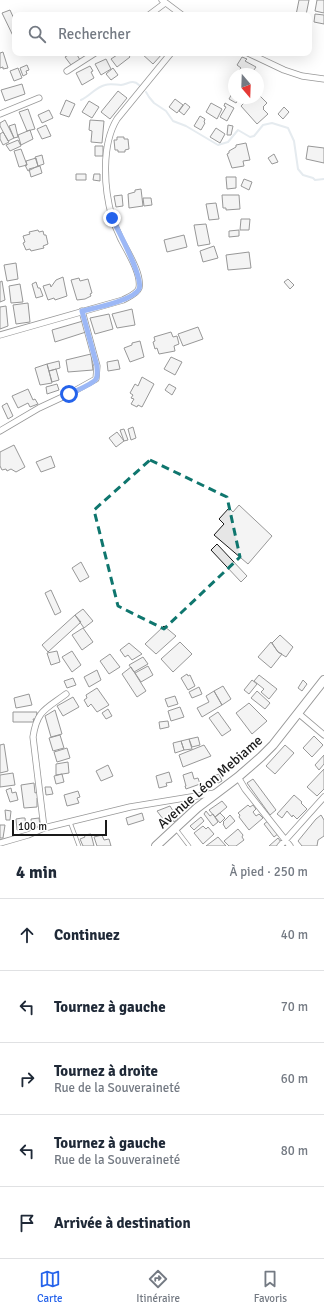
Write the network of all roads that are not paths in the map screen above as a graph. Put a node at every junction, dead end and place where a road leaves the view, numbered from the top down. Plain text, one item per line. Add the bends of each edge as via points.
1 (163, 1) edge
2 (152, 12) edge
3 (178, 12) edge
4 (90, 56) edge
5 (168, 56) edge
6 (254, 56) edge
7 (66, 72) dead end
8 (324, 79) edge
9 (39, 98) dead end
10 (0, 114) edge
11 (82, 311) junction
12 (0, 335) edge
13 (0, 431) edge
14 (324, 680) edge
15 (66, 694) dead end
16 (298, 713) junction
17 (324, 734) edge
18 (238, 777) junction
19 (216, 793) junction
20 (324, 797) edge
21 (70, 822) junction
22 (44, 828) junction
23 (175, 828) junction
24 (286, 839) junction
25 (0, 843) edge
26 (79, 846) edge
27 (156, 846) edge
28 (189, 846) edge
29 (280, 846) edge
30 (290, 846) edge

1 - 2 street
1 - 3 street
4 - 7 street
5 - 11 street via 116,119 111,128 106,159 112,218 136,270 140,282 138,290 123,300
6 - 8 street via 302,76
9 - 10 street
11 - 12 street
11 - 13 street via 97,366 96,379
14 - 16 street, Avenue Léon Mebiame
15 - 22 street via 41,713 33,737
16 - 17 street
16 - 18 street, Avenue Léon Mebiame via 273,745
18 - 19 street, Avenue Léon Mebiame
18 - 24 street
19 - 21 street via 142,805
19 - 23 street, Avenue Léon Mebiame
20 - 24 street
21 - 22 street
21 - 26 lane
22 - 25 street
23 - 27 street, Avenue Léon Mebiame
23 - 28 lane
24 - 29 street
24 - 30 street

